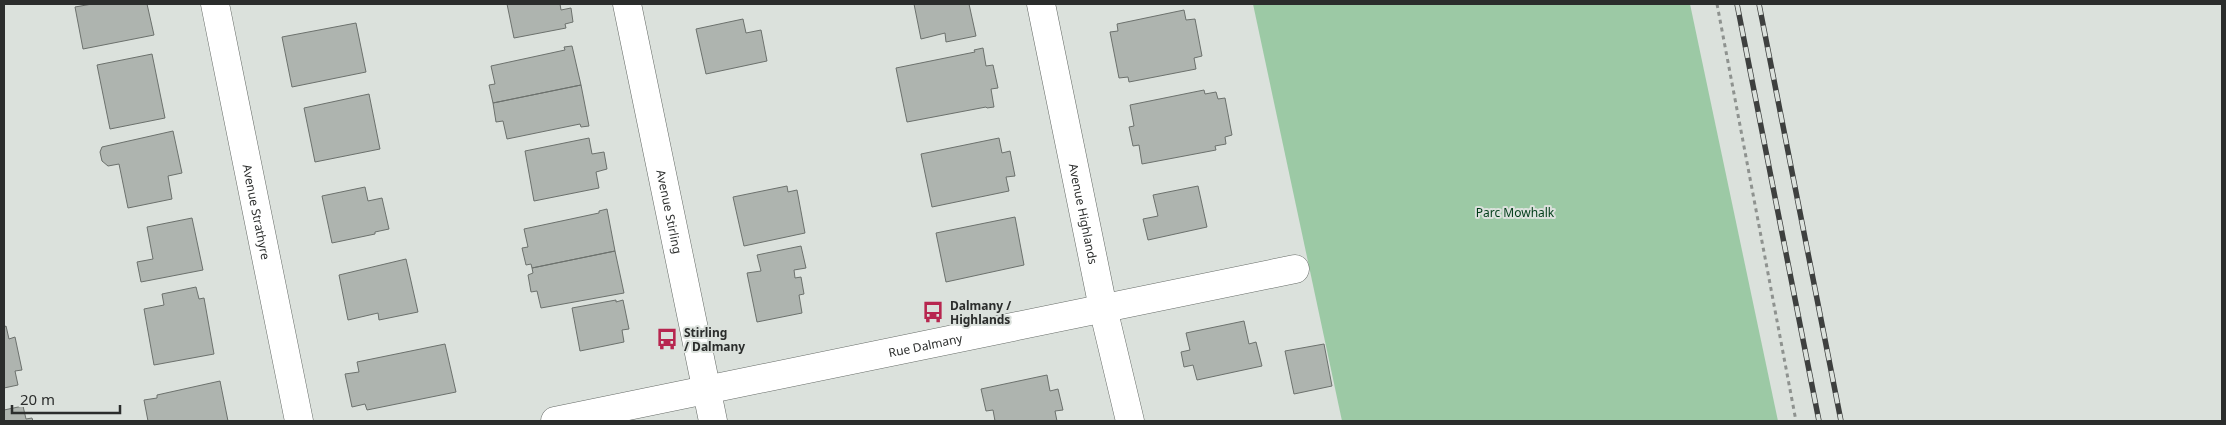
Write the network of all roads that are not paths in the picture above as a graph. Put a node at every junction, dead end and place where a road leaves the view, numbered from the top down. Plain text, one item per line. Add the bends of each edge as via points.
1 (215, 4) edge
2 (627, 4) edge
3 (1041, 4) edge
4 (1295, 269) dead end
5 (1103, 308) junction
6 (706, 389) junction
7 (299, 421) edge
8 (555, 421) edge
9 (712, 421) edge
10 (1130, 421) edge

1 - 7 street, Avenue Strathyre
2 - 6 street, Avenue Stirling
3 - 5 street, Avenue Highlands
4 - 5 street, Rue Dalmany
5 - 6 street, Rue Dalmany
5 - 10 street, Avenue Highlands
6 - 8 street, Rue Dalmany
6 - 9 street, Avenue Stirling

